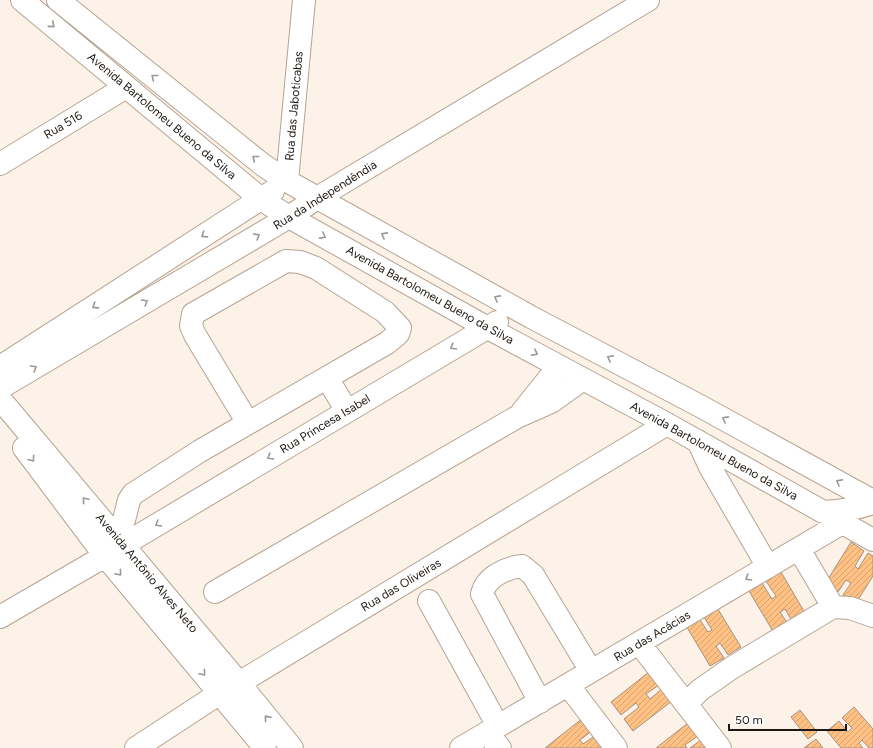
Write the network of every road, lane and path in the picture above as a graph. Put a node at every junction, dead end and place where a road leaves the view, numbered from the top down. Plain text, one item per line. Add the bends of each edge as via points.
1 (22, 0) edge
2 (58, 0) edge
3 (304, 0) edge
4 (648, 0) edge
5 (126, 87) junction
6 (0, 164) edge
7 (287, 181) junction
8 (318, 198) junction
9 (261, 199) junction
10 (289, 217) junction
11 (531, 317) junction
12 (486, 327) junction
13 (559, 366) junction
14 (0, 367) edge
15 (327, 378) junction
16 (583, 379) junction
17 (0, 388) edge
18 (0, 399) edge
19 (347, 411) junction
20 (0, 416) edge
21 (517, 417) junction
22 (248, 423) junction
23 (667, 424) junction
24 (698, 442) junction
25 (873, 502) edge
26 (823, 512) junction
27 (842, 523) junction
28 (119, 540) junction
29 (873, 540) edge
30 (798, 549) junction
31 (105, 556) junction
32 (768, 567) junction
33 (215, 592) dead end
34 (429, 601) dead end
35 (833, 607) junction
36 (873, 616) edge
37 (0, 617) edge
38 (639, 643) junction
39 (592, 671) junction
40 (239, 682) junction
41 (568, 685) junction
42 (220, 692) junction
43 (540, 702) junction
44 (686, 704) junction
45 (495, 736) edge
46 (136, 748) edge
47 (265, 748) edge
48 (292, 748) edge
49 (461, 748) edge
50 (616, 748) edge
51 (720, 748) edge

1 -> 5 street, Avenida Bartolomeu Bueno da Silva
7 -> 2 street, Avenida Bartolomeu Bueno da Silva via 263,165
3 - 7 street, Rua das Jaboticabas
4 - 8 street, Rua da Independêndia
5 - 6 street, Rua 516
5 - 9 street, Avenida Bartolomeu Bueno da Silva
7 - 8 street, Avenida Bartolomeu Bueno da Silva
7 - 9 street
8 - 10 street, Rua da Independêndia
11 -> 8 street, Avenida Bartolomeu Bueno da Silva
9 - 10 street, Avenida Bartolomeu Bueno da Silva
9 -> 14 street
10 -> 12 street, Avenida Bartolomeu Bueno da Silva
17 -> 10 street, Rua da Independêndia
11 - 12 street, Rua Princesa Isabel via 503,319
25 -> 11 street, Avenida Bartolomeu Bueno da Silva via 700,406
12 -> 13 street, Avenida Bartolomeu Bueno da Silva
12 -> 19 street, Rua Princesa Isabel
13 - 16 street, Avenida Bartolomeu Bueno da Silva
13 - 21 street
15 - 19 street
15 - 22 street
15 - 22 street via 394,339 400,328 385,312 316,268 300,262 286,261 193,314 191,319 195,335
16 - 21 street via 551,402
16 - 23 street, Avenida Bartolomeu Bueno da Silva
28 -> 18 street, Avenida Antônio Alves Neto
19 -> 28 street, Rua Princesa Isabel
20 -> 31 street, Avenida Antônio Alves Neto
21 - 33 street
22 - 28 street via 133,494 129,500
23 - 24 street, Avenida Bartolomeu Bueno da Silva
23 - 40 street, Rua das Oliveiras
24 - 26 street, Avenida Bartolomeu Bueno da Silva
24 - 32 street
25 - 26 street via 842,511
26 - 27 street, Avenida Bartolomeu Bueno da Silva
27 - 29 street, Avenida Bartolomeu Bueno da Silva
27 - 30 street, Rua das Acácias
28 - 40 street, Avenida Antônio Alves Neto
30 - 32 street, Rua das Acácias
30 - 35 street
31 - 37 street
31 -> 42 street, Avenida Antônio Alves Neto
32 -> 38 street, Rua das Acácias
34 - 45 street
35 - 36 street via 850,608
35 - 44 street via 733,667 700,690
38 - 39 street, Rua das Acácias
38 - 44 street
39 - 41 street, Rua das Acácias
39 - 43 street via 533,575 522,566 510,568 488,580 482,594
40 - 42 street, Rua das Oliveiras
48 -> 40 street, Avenida Antônio Alves Neto
41 - 43 street, Rua das Acácias
41 - 50 street
42 - 46 street, Rua das Oliveiras
42 - 47 street, Avenida Antônio Alves Neto
43 - 45 street, Rua das Acácias
44 - 51 street
45 - 49 street, Rua das Acácias

